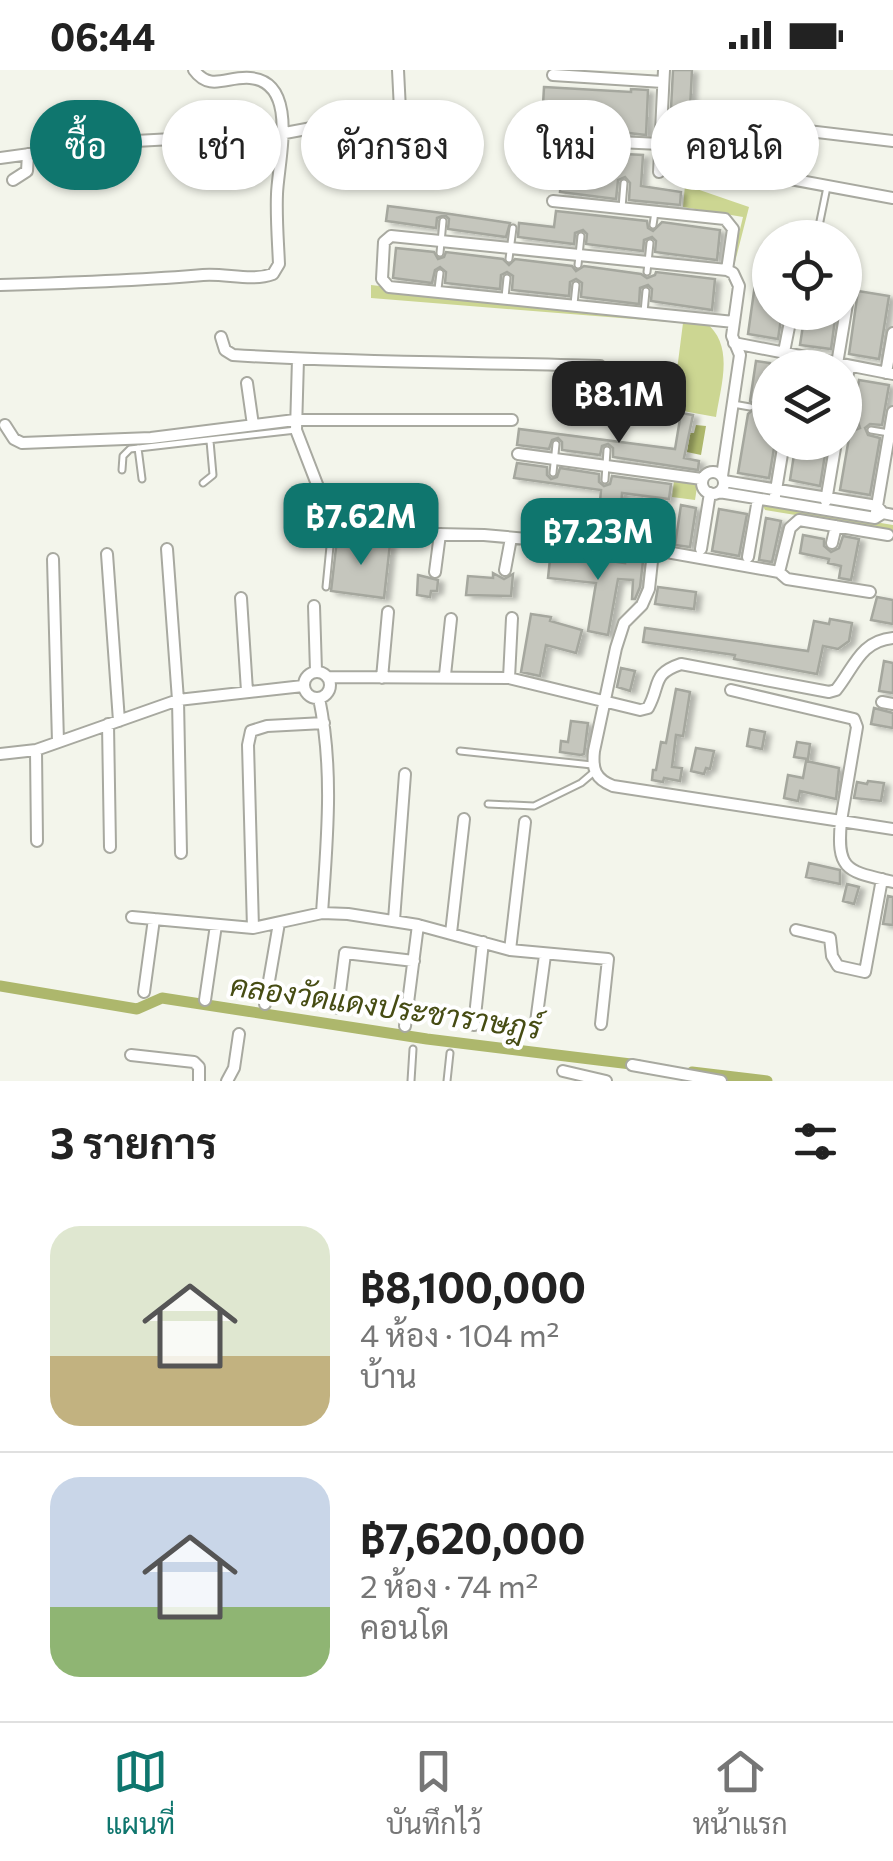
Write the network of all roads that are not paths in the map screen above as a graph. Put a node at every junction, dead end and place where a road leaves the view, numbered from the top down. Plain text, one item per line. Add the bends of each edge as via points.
1 (194, 70) edge
2 (398, 70) edge
3 (554, 75) dead end
4 (664, 76) edge
5 (400, 100) edge
6 (301, 131) edge
7 (819, 132) edge
8 (285, 134) junction
9 (893, 141) edge
10 (28, 154) junction
11 (0, 158) edge
12 (13, 180) dead end
13 (819, 183) edge
14 (827, 184) junction
15 (623, 190) edge
16 (893, 198) edge
17 (553, 201) dead end
18 (622, 208) junction
19 (655, 212) junction
20 (820, 220) edge
21 (443, 221) dead end
22 (653, 225) dead end
23 (513, 228) dead end
24 (581, 236) dead end
25 (650, 243) dead end
26 (441, 246) junction
27 (510, 253) junction
28 (578, 260) junction
29 (648, 267) junction
30 (727, 270) junction
31 (440, 272) dead end
32 (507, 278) dead end
33 (0, 285) edge
34 (576, 285) dead end
35 (438, 291) junction
36 (646, 292) dead end
37 (505, 298) junction
38 (574, 304) junction
39 (644, 312) junction
40 (734, 322) junction
41 (893, 333) edge
42 (221, 337) dead end
43 (733, 343) junction
44 (773, 350) edge
45 (298, 359) junction
46 (600, 366) dead end
47 (862, 369) edge
48 (890, 374) edge
49 (247, 383) dead end
50 (733, 404) junction
51 (750, 406) dead end
52 (893, 412) edge
53 (512, 420) dead end
54 (5, 425) dead end
55 (253, 425) junction
56 (295, 425) junction
57 (871, 430) dead end
58 (889, 433) junction
59 (210, 441) junction
60 (556, 444) dead end
61 (138, 448) junction
62 (607, 450) dead end
63 (518, 454) dead end
64 (554, 459) junction
65 (781, 460) edge
66 (833, 460) edge
67 (606, 466) junction
68 (122, 470) dead end
69 (553, 472) dead end
70 (142, 479) dead end
71 (702, 479) junction
72 (605, 480) dead end
73 (203, 483) dead end
74 (718, 486) junction
75 (776, 489) junction
76 (827, 497) junction
77 (758, 499) junction
78 (774, 502) junction
79 (824, 510) junction
80 (882, 513) edge
81 (332, 523) junction
82 (836, 526) junction
83 (440, 534) junction
84 (888, 534) dead end
85 (511, 538) junction
86 (832, 543) dead end
87 (167, 549) dead end
88 (701, 549) dead end
89 (653, 552) junction
90 (107, 554) dead end
91 (748, 557) dead end
92 (53, 559) dead end
93 (506, 570) dead end
94 (435, 572) dead end
95 (779, 572) junction
96 (326, 587) dead end
97 (870, 592) dead end
98 (241, 598) dead end
99 (314, 606) dead end
100 (388, 612) dead end
101 (512, 618) dead end
102 (450, 619) dead end
103 (893, 638) edge
104 (322, 674) junction
105 (445, 675) junction
106 (382, 678) junction
107 (509, 678) junction
108 (303, 686) junction
109 (731, 690) dead end
110 (247, 691) junction
111 (320, 698) junction
112 (178, 700) junction
113 (604, 700) junction
114 (114, 723) junction
115 (324, 723) junction
116 (58, 742) junction
117 (36, 750) junction
118 (460, 751) dead end
119 (0, 754) edge
120 (594, 769) junction
121 (405, 774) dead end
122 (488, 804) dead end
123 (464, 819) dead end
124 (841, 821) junction
125 (524, 822) dead end
126 (893, 829) edge
127 (37, 841) dead end
128 (110, 847) dead end
129 (180, 853) dead end
130 (887, 881) edge
131 (322, 912) junction
132 (132, 917) dead end
133 (154, 919) junction
134 (394, 920) junction
135 (279, 923) junction
136 (216, 924) junction
137 (418, 925) junction
138 (253, 928) junction
139 (796, 930) dead end
140 (451, 934) junction
141 (483, 942) junction
142 (510, 950) junction
143 (545, 955) junction
144 (414, 961) junction
145 (144, 992) dead end
146 (205, 1000) dead end
147 (265, 1004) dead end
148 (338, 1008) dead end
149 (536, 1022) dead end
150 (601, 1024) dead end
151 (474, 1025) dead end
152 (405, 1026) dead end
153 (240, 1034) dead end
154 (413, 1049) dead end
155 (450, 1053) dead end
156 (131, 1055) dead end
157 (632, 1066) dead end
158 (563, 1071) dead end
159 (198, 1081) edge
160 (227, 1081) edge
161 (410, 1081) edge
162 (447, 1081) edge
163 (606, 1081) edge
164 (721, 1081) edge

1 - 8 street via 211,84 263,80 276,94
2 - 5 street
3 - 4 street
6 - 8 street
7 - 9 street
8 - 10 street via 117,142
8 - 33 street via 273,274
10 - 11 street
10 - 12 street via 28,172
13 - 14 street
14 - 16 street
14 - 20 lane
15 - 18 lane
17 - 18 street via 584,210
18 - 19 street
19 - 22 lane
19 - 30 street via 726,220 732,228
21 - 26 lane
23 - 27 lane
24 - 28 lane
25 - 29 lane
26 - 27 street
26 - 35 street via 392,236 384,242 383,281 389,287
27 - 28 street
28 - 29 street
29 - 30 street
30 - 40 street via 739,286
31 - 35 lane
32 - 37 lane
34 - 38 lane
35 - 37 street
36 - 39 lane
37 - 38 street
38 - 39 street
39 - 40 street
40 - 43 street
41 - 48 street
42 - 45 street via 233,355
43 - 44 street
43 - 50 street via 740,355
45 - 46 street
45 - 56 street
47 - 48 street
49 - 55 street
50 - 51 lane
50 - 74 street
52 - 58 street
53 - 56 street
54 - 55 street via 22,443 151,438
55 - 56 street
56 - 59 lane
56 - 81 street
57 - 58 lane
58 - 80 street
59 - 61 lane
59 - 73 lane via 213,475
60 - 64 lane
61 - 68 lane via 125,452
61 - 70 lane
62 - 67 lane
63 - 64 street
64 - 67 street
64 - 69 lane
65 - 75 street
66 - 76 street
67 - 71 street
67 - 72 lane
71 - 74 street via 703,488
71 - 74 street via 712,471
74 - 75 street
74 - 77 street
74 - 88 street
75 - 76 street
75 - 78 street
76 - 79 street
76 - 80 street
77 - 78 street
77 - 91 street
78 - 79 street
79 - 80 street
81 - 83 street via 345,532
81 - 96 lane
82 - 84 street
82 - 86 street
82 - 95 street via 793,522
83 - 85 street
83 - 94 street
85 - 89 street
85 - 93 street
87 - 112 street
89 - 95 street
89 - 113 street via 649,589 624,623
90 - 114 street
92 - 116 street
95 - 97 street via 787,579
98 - 110 street
99 - 104 street
100 - 106 street
101 - 107 street
102 - 105 street
103 - 113 street via 856,657 841,685 828,692 681,664 659,677 648,708
104 - 106 street
104 - 108 street via 305,678
104 - 111 street via 329,690
105 - 106 street
105 - 107 street
107 - 113 street
108 - 110 street
108 - 111 street
109 - 124 street via 857,723
110 - 112 street
111 - 115 street
112 - 114 street
112 - 129 street
113 - 120 street
114 - 116 street
114 - 128 street
115 - 131 street via 330,787
115 - 138 street via 250,731
116 - 117 street
117 - 119 street
117 - 127 street
118 - 120 lane
120 - 122 lane via 581,783 534,806
120 - 124 street via 613,786
121 - 134 street
123 - 140 street
124 - 126 street
124 - 130 street via 842,860
125 - 142 street
130 - 139 street via 865,972 838,966 830,938
131 - 134 street
131 - 135 street
132 - 133 street
133 - 136 street
133 - 145 street
134 - 137 street
135 - 138 street
135 - 147 street
136 - 138 street
136 - 146 street
137 - 140 street
137 - 144 street
140 - 141 street
141 - 142 street
141 - 151 street
142 - 143 street
143 - 149 street
143 - 150 street via 608,959
144 - 148 street via 345,953
144 - 152 street
153 - 160 street
154 - 161 lane
155 - 162 lane
156 - 159 street via 194,1062
157 - 164 street
158 - 163 street

